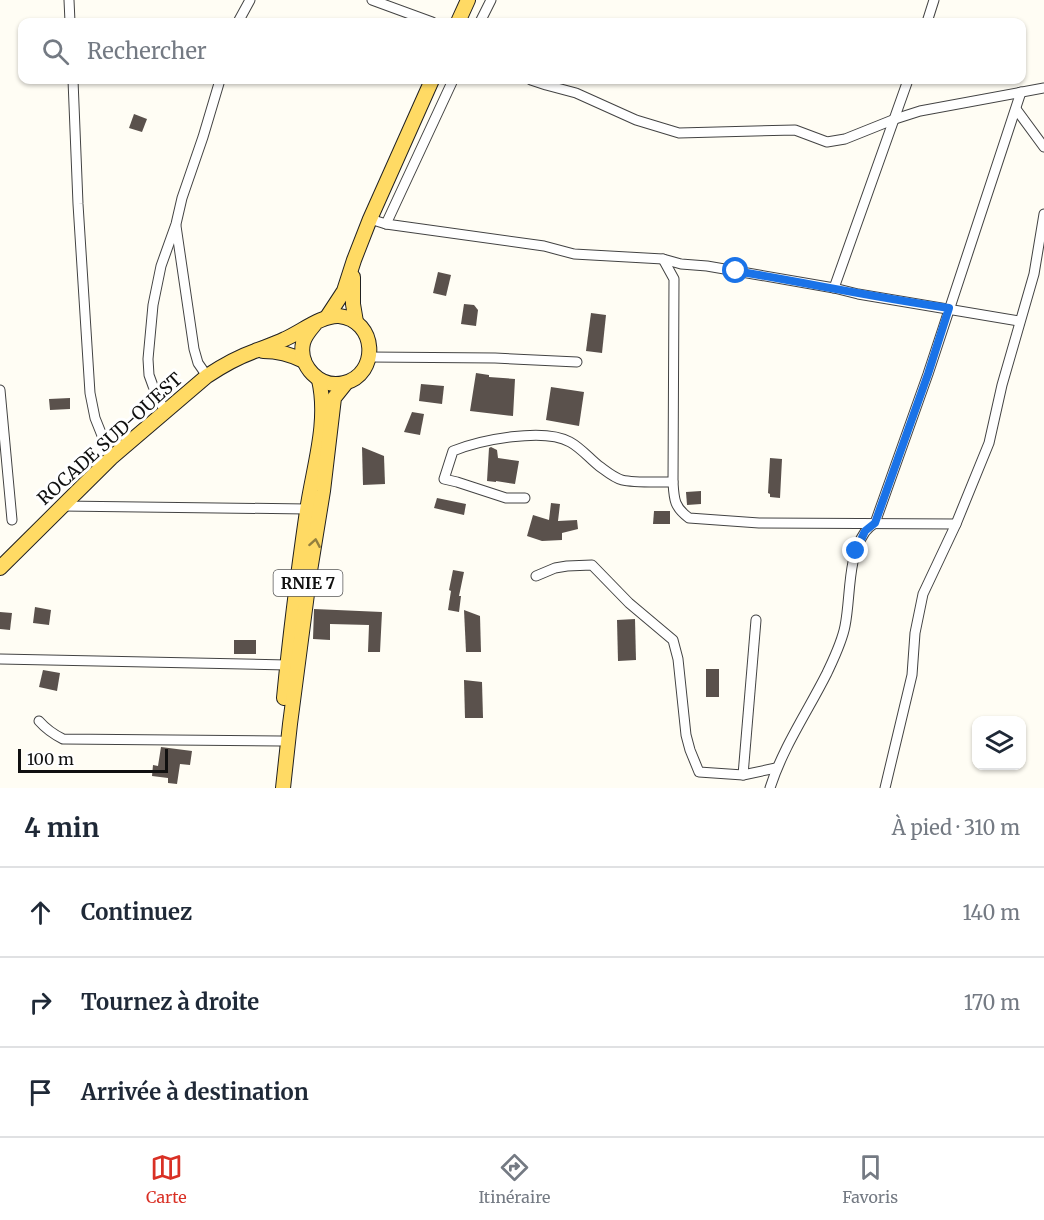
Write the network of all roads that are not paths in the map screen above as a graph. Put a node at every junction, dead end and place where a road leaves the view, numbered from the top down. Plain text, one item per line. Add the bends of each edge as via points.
1 (69, 0) edge
2 (250, 0) edge
3 (372, 0) edge
4 (468, 0) edge
5 (491, 0) edge
6 (934, 0) edge
7 (70, 18) edge
8 (240, 18) edge
9 (421, 18) edge
10 (460, 18) edge
11 (482, 18) edge
12 (928, 18) edge
13 (72, 84) edge
14 (219, 84) edge
15 (430, 84) edge
16 (451, 84) edge
17 (541, 84) edge
18 (907, 84) edge
19 (1044, 88) edge
20 (1021, 92) junction
21 (1016, 110) junction
22 (894, 119) junction
23 (1044, 147) edge
24 (1044, 214) edge
25 (370, 219) junction
26 (176, 224) junction
27 (386, 224) junction
28 (354, 260) junction
29 (663, 260) junction
30 (834, 288) junction
31 (949, 308) junction
32 (321, 320) junction
33 (1019, 321) junction
34 (356, 322) junction
35 (255, 351) junction
36 (369, 357) junction
37 (304, 361) junction
38 (577, 362) dead end
39 (207, 376) junction
40 (319, 380) junction
41 (346, 383) junction
42 (0, 390) edge
43 (165, 412) junction
44 (111, 458) junction
45 (673, 482) junction
46 (525, 498) dead end
47 (62, 506) junction
48 (307, 509) junction
49 (12, 520) dead end
50 (875, 523) junction
51 (956, 524) junction
52 (0, 568) edge
53 (536, 576) dead end
54 (756, 620) dead end
55 (0, 659) edge
56 (287, 665) junction
57 (39, 721) dead end
58 (280, 741) junction
59 (776, 768) junction
60 (743, 775) junction
61 (276, 788) edge
62 (283, 788) edge
63 (770, 788) edge
64 (885, 788) edge

1 - 7 street
2 - 8 street
3 - 9 street
4 - 10 main road
5 - 11 street
6 - 12 street
13 - 44 street via 90,393
14 - 26 street
15 - 25 main road
16 - 27 street
17 - 22 street via 576,93 636,120 679,133 795,130 827,142 845,139
18 - 22 street
19 - 20 street
20 - 21 street
20 - 22 street
21 - 23 street
21 - 31 street
22 - 30 street
24 - 33 street via 1034,273
25 - 27 street
25 - 28 main road
26 - 39 street via 194,349
26 - 43 street via 153,305 148,359 149,375
27 - 29 street via 544,246 574,254
28 - 32 main road via 345,291
28 - 34 main road
29 - 30 street
29 - 45 street via 674,279
30 - 31 street
31 - 33 street
31 - 50 street
32 - 34 main road via 337,316
32 - 35 main road, ROCADE SUD-OUEST
32 - 37 main road via 304,340
33 - 51 street via 989,443
34 - 36 main road via 369,340
35 - 37 main road, ROCADE SUD-OUEST via 281,351
35 - 39 main road, ROCADE SUD-OUEST
36 - 38 street
36 - 41 main road, RNIE 7 via 363,371
37 - 40 main road
39 - 43 main road, ROCADE SUD-OUEST
40 - 41 main road
40 - 48 main road, RNIE 7 / RNIE 7 via 321,424
62 -> 41 main road, RNIE 7 / RNIE 7 via 334,398
42 - 49 street
43 - 44 main road, ROCADE SUD-OUEST
44 - 47 main road, ROCADE SUD-OUEST
45 - 46 street via 622,480 558,437 503,437 453,451 444,479 506,498
45 - 50 street via 675,500 689,518 759,523
47 - 48 street
47 - 52 main road, ROCADE SUD-OUEST
48 - 56 main road, RNIE 7 / RNIE 7
50 - 51 street
50 - 59 street via 865,531 856,551 838,649
51 - 64 street via 923,594 912,675
53 - 60 street via 555,568 592,566 673,640 686,735 699,772
54 - 60 street
55 - 56 street
56 - 58 main road, RNIE 7 / RNIE 7
57 - 58 street via 63,739
58 - 61 main road, RNIE 7 / RNIE 7
59 - 60 street
59 - 63 street

